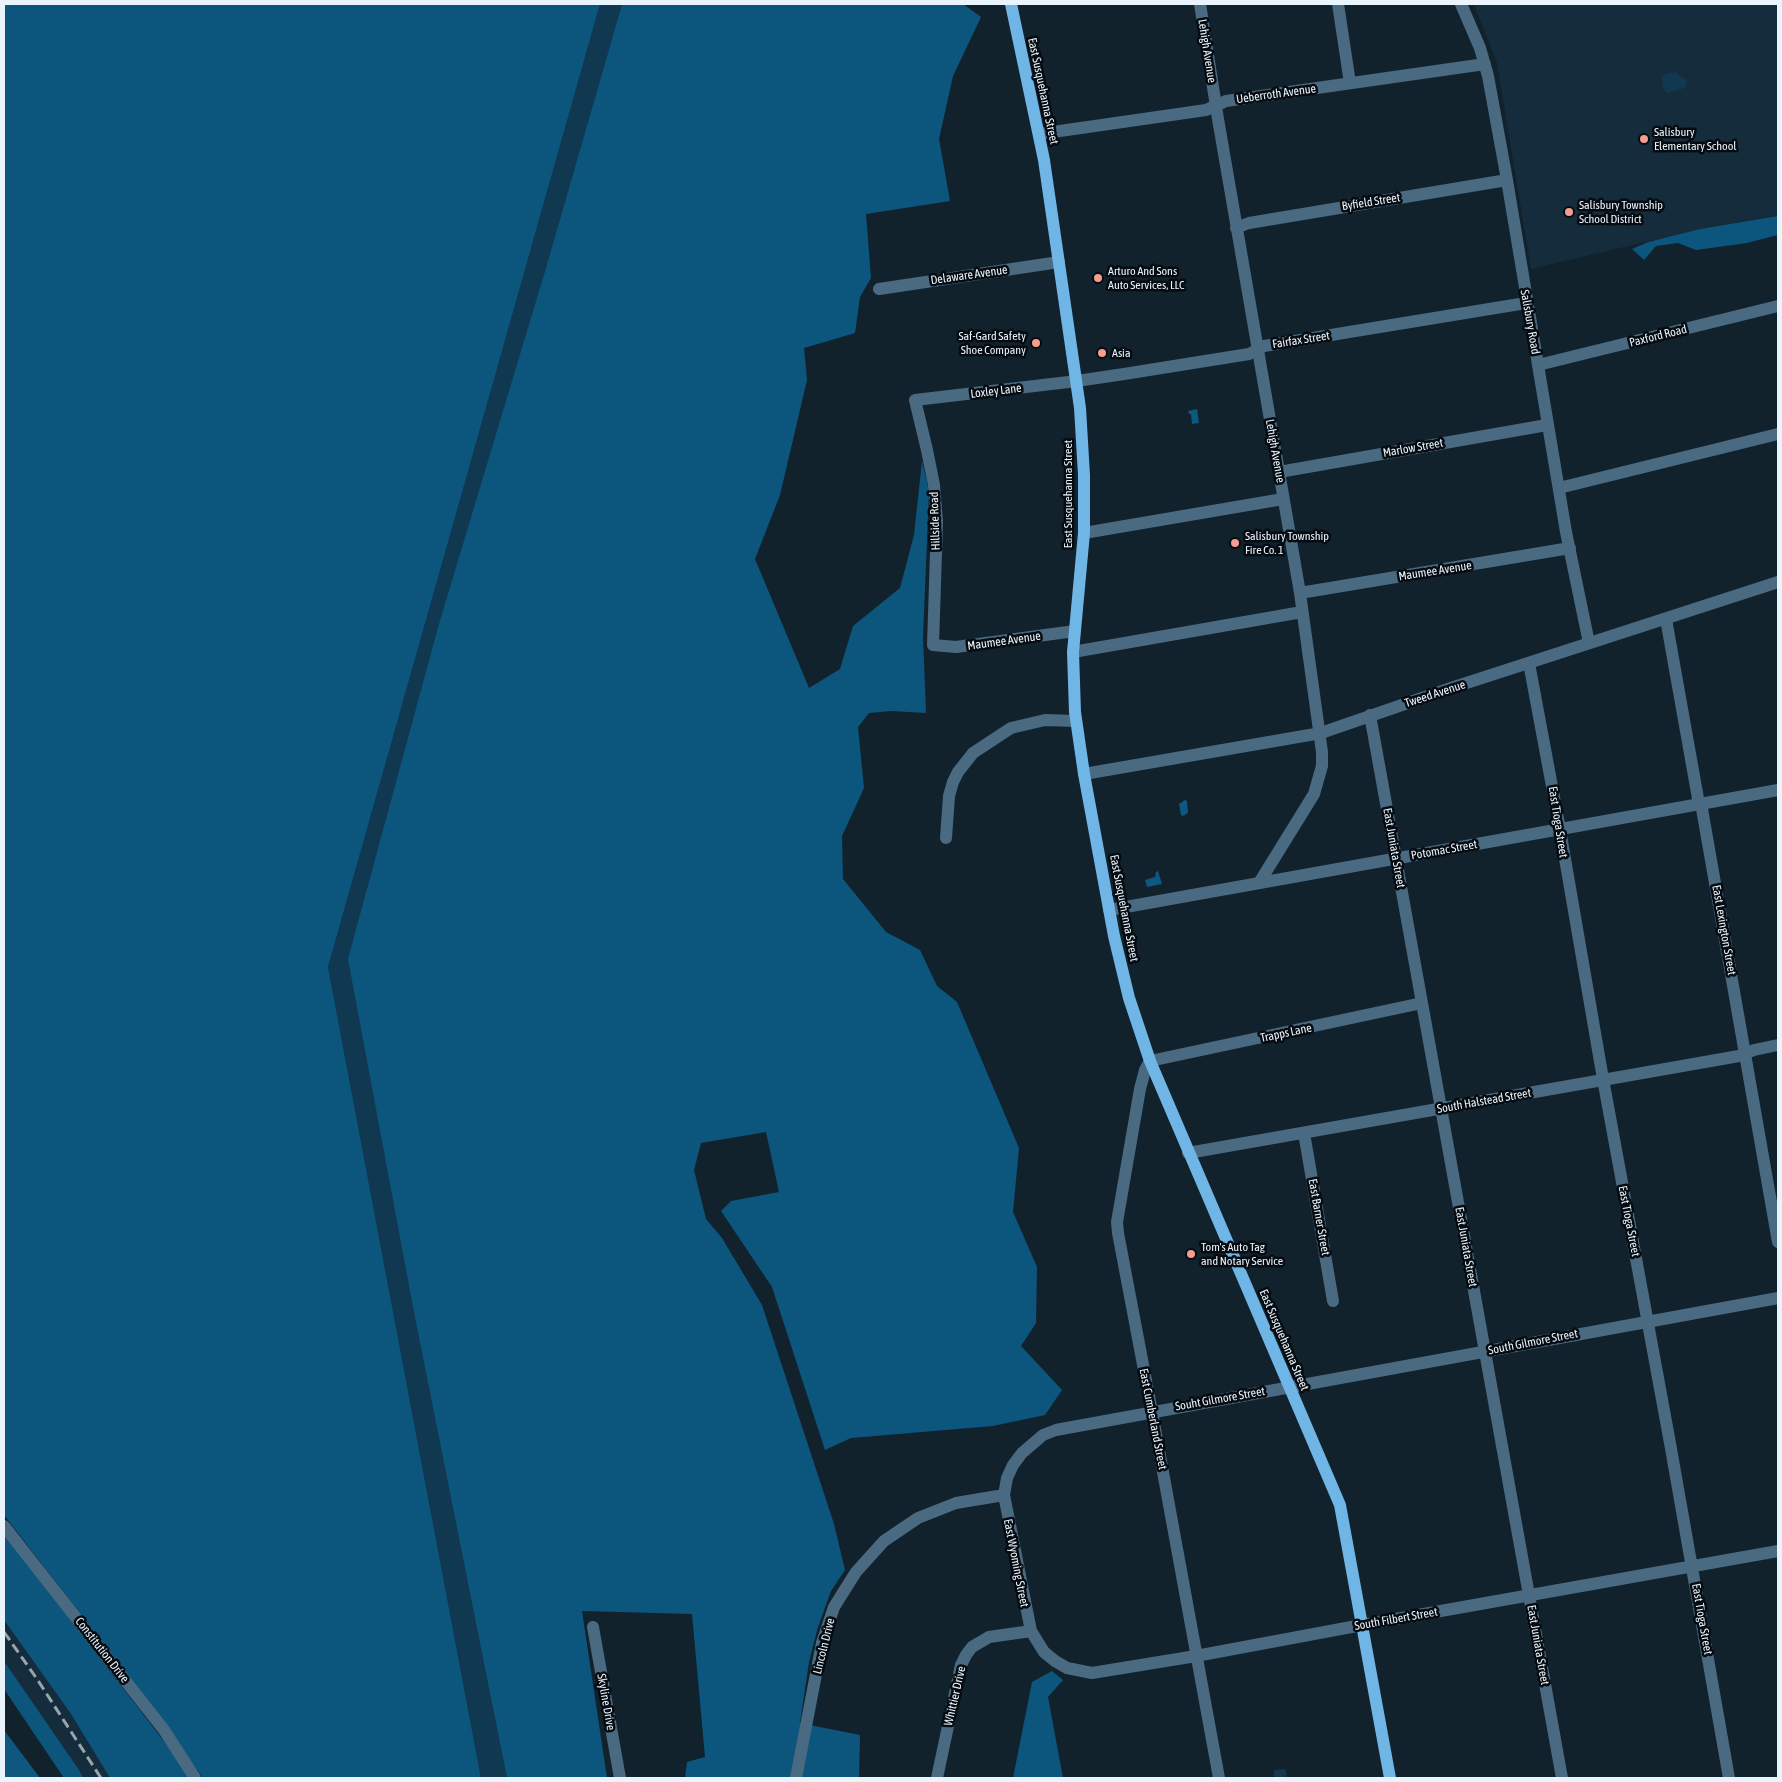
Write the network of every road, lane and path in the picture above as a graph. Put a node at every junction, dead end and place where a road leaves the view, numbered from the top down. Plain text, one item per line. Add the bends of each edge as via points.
1 (1011, 4) edge
2 (1200, 4) edge
3 (1338, 4) edge
4 (1461, 4) edge
5 (1485, 64) junction
6 (1350, 82) junction
7 (1216, 106) junction
8 (1039, 134) junction
9 (1507, 180) junction
10 (1236, 228) junction
11 (1059, 262) junction
12 (879, 289) dead end
13 (1526, 303) junction
14 (1778, 306) edge
15 (1257, 350) junction
16 (1538, 365) junction
17 (1077, 381) junction
18 (915, 400) joint
19 (1547, 425) junction
20 (1778, 434) edge
21 (1279, 472) junction
22 (1559, 488) junction
23 (1283, 499) junction
24 (1084, 533) junction
25 (1570, 548) junction
26 (1778, 582) edge
27 (1300, 593) junction
28 (1302, 612) junction
29 (1666, 619) junction
30 (1075, 631) junction
31 (1589, 643) junction
32 (932, 645) joint
33 (1073, 652) junction
34 (1529, 663) junction
35 (1370, 715) junction
36 (1076, 721) junction
37 (1321, 733) junction
38 (1084, 774) junction
39 (1778, 790) edge
40 (1700, 804) junction
41 (1559, 828) junction
42 (946, 838) dead end
43 (1396, 859) junction
44 (1259, 883) junction
45 (1110, 910) junction
46 (1422, 1004) junction
47 (1778, 1046) edge
48 (1746, 1053) junction
49 (1150, 1061) junction
50 (1603, 1079) junction
51 (1441, 1108) junction
52 (1304, 1133) junction
53 (1188, 1153) junction
54 (1778, 1242) edge
55 (1778, 1298) edge
56 (1334, 1301) dead end
57 (1648, 1321) junction
58 (1484, 1352) junction
59 (1289, 1386) junction
60 (1152, 1412) junction
61 (1004, 1495) junction
62 (4, 1526) edge
63 (1778, 1551) edge
64 (1692, 1566) junction
65 (1529, 1596) junction
66 (1362, 1625) junction
67 (593, 1627) dead end
68 (1031, 1631) junction
69 (1196, 1656) junction
70 (195, 1778) edge
71 (620, 1778) edge
72 (796, 1778) edge
73 (937, 1778) edge
74 (1219, 1778) edge
75 (1390, 1778) edge
76 (1562, 1778) edge
77 (1730, 1778) edge

1 - 8 main road, East Susquehanna Street
2 - 7 street, Lehigh Avenue
3 - 6 street
4 - 5 street, Salisbury Road
5 - 6 street, Ueberroth Avenue
5 - 9 street, Salisbury Road
6 - 7 street, Ueberroth Avenue via 1226,101
7 - 8 street, Ueberroth Avenue
7 - 10 street, Lehigh Avenue
8 - 11 main road, East Susquehanna Street
9 - 10 street, Byfield Street via 1249,223
9 - 13 street, Salisbury Road
10 - 15 street, Lehigh Avenue
11 - 12 street, Delaware Avenue
11 - 17 main road, East Susquehanna Street
13 - 15 street, Fairfax Street via 1264,346
13 - 16 street, Salisbury Road
14 - 16 street, Paxford Road
15 - 17 street, Fairfax Street via 1249,354
15 - 21 street, Lehigh Avenue
16 - 19 street, Salisbury Road
17 - 18 street, Loxley Lane
17 - 24 main road, East Susquehanna Street via 1084,475
18 - 32 street, Hillside Road via 934,486
19 - 21 street, Marlow Street
19 - 22 street, Salisbury Road
20 - 22 street
21 - 23 street, Lehigh Avenue
22 - 25 street, Salisbury Road
23 - 24 street
23 - 27 street, Lehigh Avenue
24 - 30 main road, East Susquehanna Street
25 - 27 street, Maumee Avenue
25 - 31 street, Salisbury Road
26 - 29 street, Tweed Avenue
27 - 28 street, Lehigh Avenue
28 - 33 street
28 - 37 street, Lehigh Avenue
29 - 31 street, Tweed Avenue
29 - 40 street, East Lexington Street
30 - 32 street, Maumee Avenue via 956,647
30 - 33 main road, East Susquehanna Street
31 - 34 street, Tweed Avenue
33 - 36 main road, East Susquehanna Street
34 - 35 street, Tweed Avenue
34 - 41 street, East Tioga Street
35 - 37 street, Tweed Avenue
35 - 43 street, East Juniata Street
36 - 38 main road, East Susquehanna Street
36 - 42 street via 1045,720 1012,728 973,754 953,782
37 - 38 street, Tweed Avenue
37 - 44 street, Lehigh Avenue via 1322,766 1314,794
38 - 45 main road, East Susquehanna Street
39 - 40 street, Potomac Street
40 - 41 street, Potomac Street
40 - 48 street, East Lexington Street
41 - 43 street, Potomac Street
41 - 50 street, East Tioga Street
43 - 44 street, Potomac Street
43 - 46 street, East Juniata Street
44 - 45 street, Potomac Street
45 - 49 main road, East Susquehanna Street via 1129,998
46 - 49 street, Trapps Lane
46 - 51 street, East Juniata Street
47 - 48 street, South Halstead Street
48 - 50 street, South Halstead Street
48 - 54 street, East Lexington Street
49 - 53 main road, East Susquehanna Street
49 - 60 street, East Cumberland Street via 1140,1089 1118,1233
50 - 51 street, South Halstead Street
50 - 57 street, East Tioga Street
51 - 52 street, South Halstead Street
51 - 58 street, East Juniata Street
52 - 53 street, South Halstead Street
52 - 56 street, East Barner Street
53 - 59 main road, East Susquehanna Street
55 - 57 street, South Gilmore Street
57 - 58 street, South Gilmore Street
57 - 64 street, East Tioga Street
58 - 59 street, South Gilmore Street
58 - 65 street, East Juniata Street
59 - 60 street, Souht Gilmore Street
59 - 66 main road, East Susquehanna Street via 1340,1505
60 - 61 street via 1056,1430 1043,1436 1013,1465
60 - 69 street, East Cumberland Street
61 - 68 street, East Wyoming Street
61 - 72 street, Lincoln Drive via 956,1503 918,1518 884,1541 856,1572 834,1608 822,1643
62 - 70 street, Constitution Drive via 164,1730
63 - 64 street, South Filbert Street
64 - 65 street, South Filbert Street
64 - 77 street, East Tioga Street
65 - 66 street, South Filbert Street
65 - 76 street, East Juniata Street
66 - 69 street, South Filbert Street
66 - 75 main road, East Susquehanna Street
67 - 71 street, Skyline Drive
68 - 69 street, South Filbert Street via 1044,1652 1078,1671 1103,1672
68 - 73 street, Whittier Drive via 989,1637 966,1655 961,1664
69 - 74 street, East Cumberland Street

